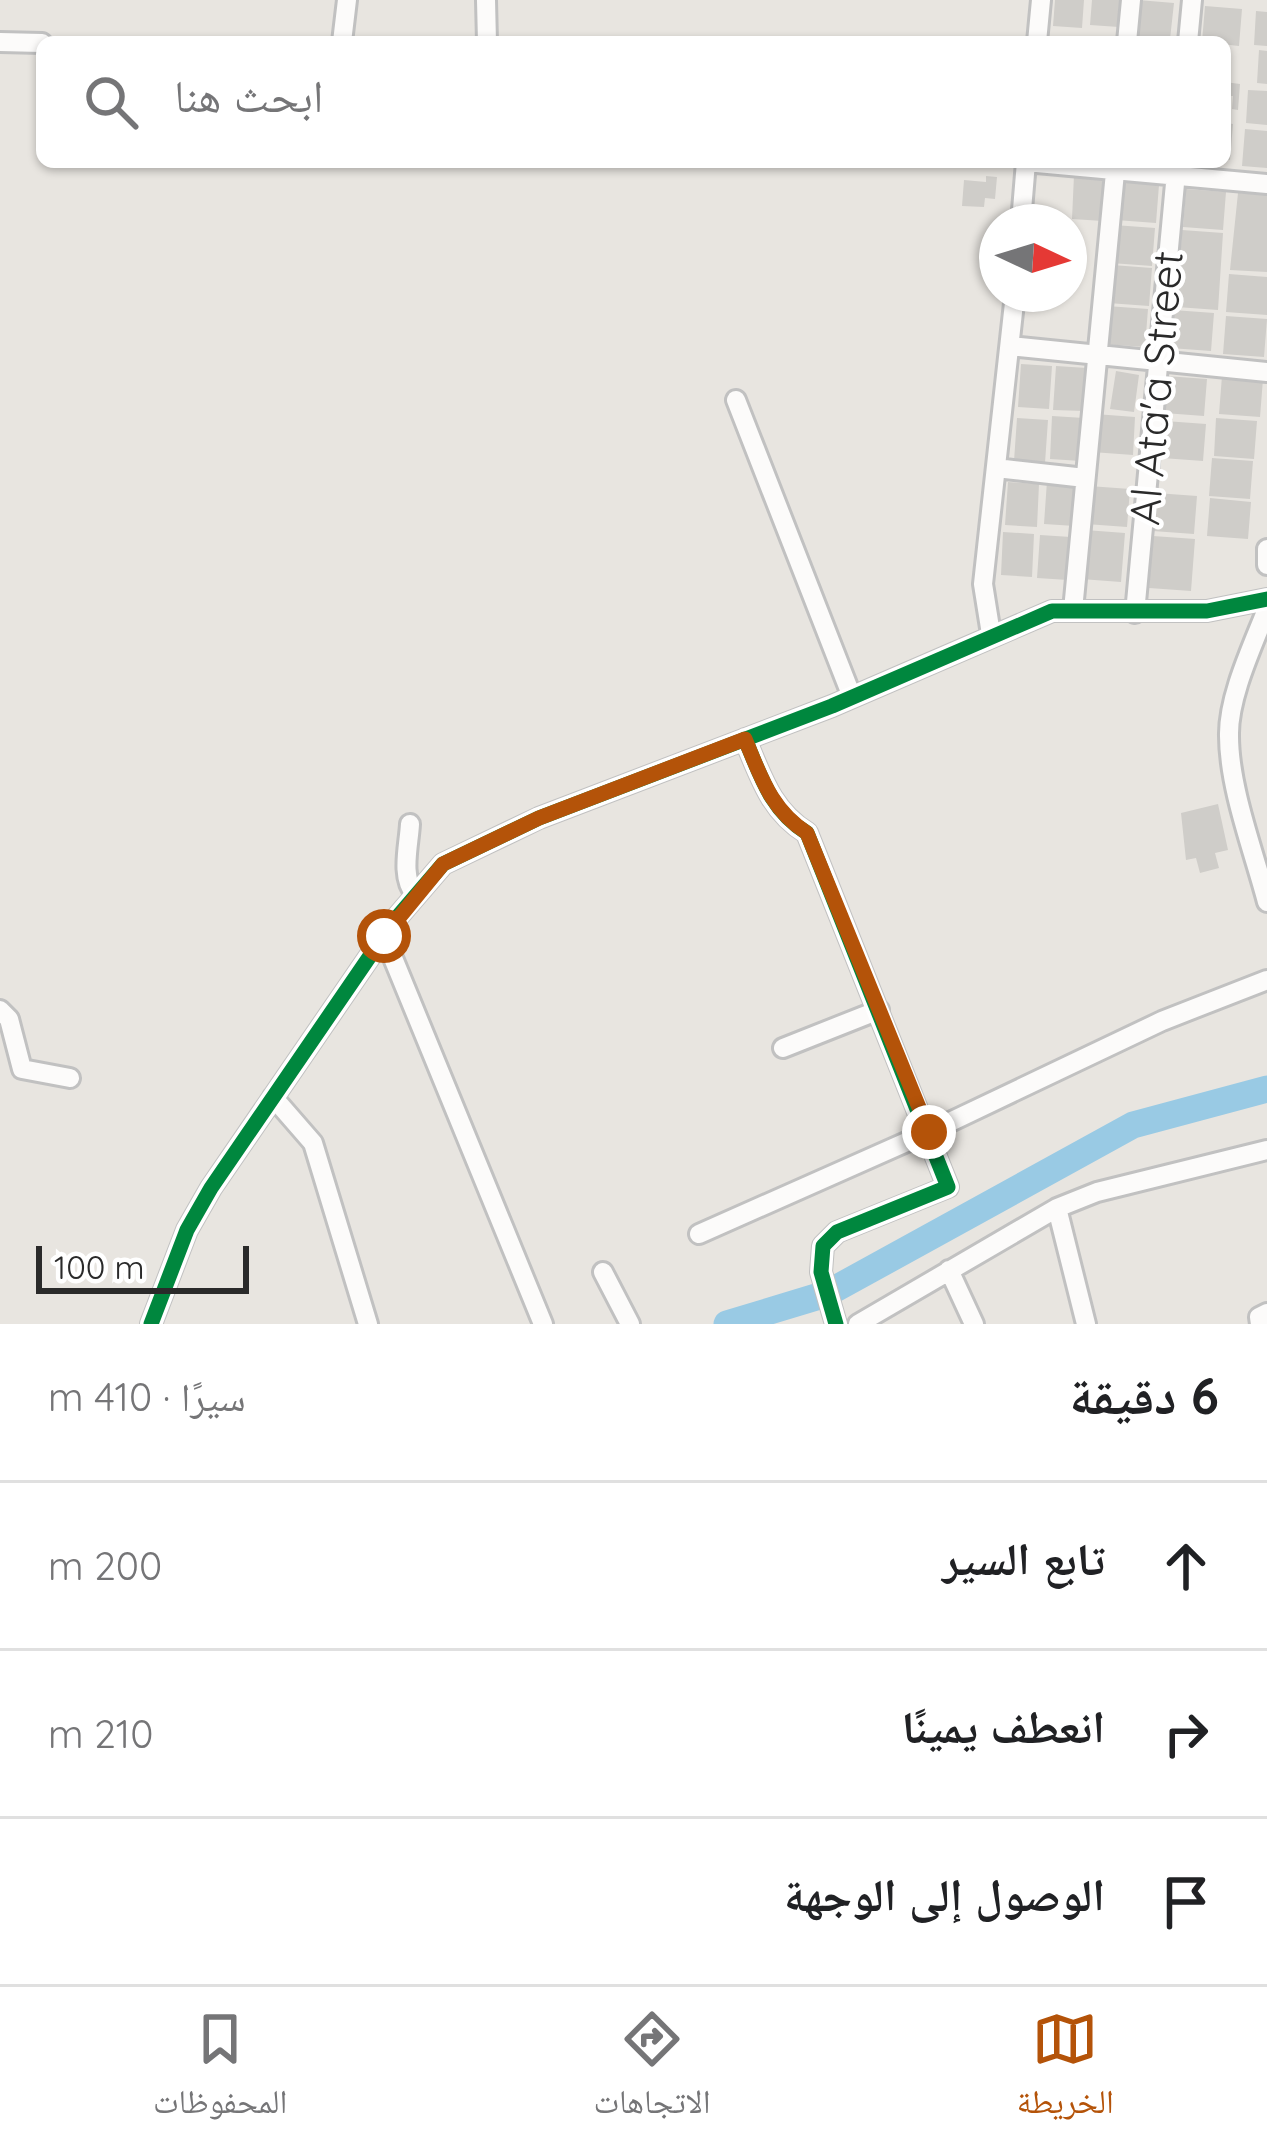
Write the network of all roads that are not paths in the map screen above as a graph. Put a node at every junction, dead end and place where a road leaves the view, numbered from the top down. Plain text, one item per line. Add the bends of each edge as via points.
1 (347, 0) edge
2 (486, 0) edge
3 (1041, 0) edge
4 (1132, 0) edge
5 (1192, 0) edge
6 (343, 36) edge
7 (487, 36) edge
8 (1037, 36) edge
9 (1128, 36) edge
10 (1189, 36) edge
11 (0, 42) edge
12 (36, 43) edge
13 (1026, 168) edge
14 (1116, 168) edge
15 (1176, 169) edge
16 (1267, 184) edge
17 (1022, 204) edge
18 (1013, 312) edge
19 (1010, 346) junction
20 (1097, 355) junction
21 (1158, 361) junction
22 (1267, 372) edge
23 (736, 400) dead end
24 (996, 468) junction
25 (1085, 478) junction
26 (1267, 549) edge
27 (1267, 565) edge
28 (1267, 599) edge
29 (1267, 609) edge
30 (1072, 610) junction
31 (1135, 613) junction
32 (991, 634) junction
33 (852, 697) junction
34 (745, 739) junction
35 (410, 824) dead end
36 (416, 894) junction
37 (1267, 902) edge
38 (384, 936) junction
39 (1267, 980) edge
40 (0, 1010) edge
41 (879, 1010) junction
42 (783, 1048) dead end
43 (70, 1078) dead end
44 (273, 1097) junction
45 (929, 1132) junction
46 (1267, 1150) edge
47 (1057, 1208) junction
48 (699, 1234) dead end
49 (949, 1270) junction
50 (603, 1272) dead end
51 (364, 1322) edge
52 (151, 1324) edge
53 (543, 1324) edge
54 (630, 1324) edge
55 (836, 1324) edge
56 (858, 1324) edge
57 (974, 1324) edge
58 (1086, 1324) edge

1 - 6 street
2 - 7 street
3 - 8 street
4 - 9 street
5 - 10 street
11 - 12 street
13 - 17 street
14 - 20 street
15 - 16 street
15 - 21 street, Al Ata'a Street
18 - 19 street
19 - 20 street
19 - 24 street
20 - 21 street
20 - 25 street
21 - 22 street
21 - 31 street, Al Ata'a Street
23 - 33 street
24 - 25 street
24 - 32 street via 983,584
25 - 30 street
26 - 27 street
28 - 31 street
29 - 37 street via 1228,734
30 - 31 street
30 - 32 street
32 - 33 street
33 - 34 street
34 - 36 street via 484,843 443,864
34 - 41 street via 771,800 807,833
35 - 36 street via 407,875
36 - 38 street
38 - 44 street
38 - 53 street
39 - 45 street
40 - 43 street via 22,1069
41 - 42 street
41 - 45 street
44 - 51 street via 313,1143
44 - 52 street via 187,1230
45 - 48 street
45 - 55 street via 948,1186 837,1232 823,1246 821,1272
46 - 47 street
47 - 49 street
47 - 58 street
49 - 56 street
49 - 57 street
50 - 54 street

